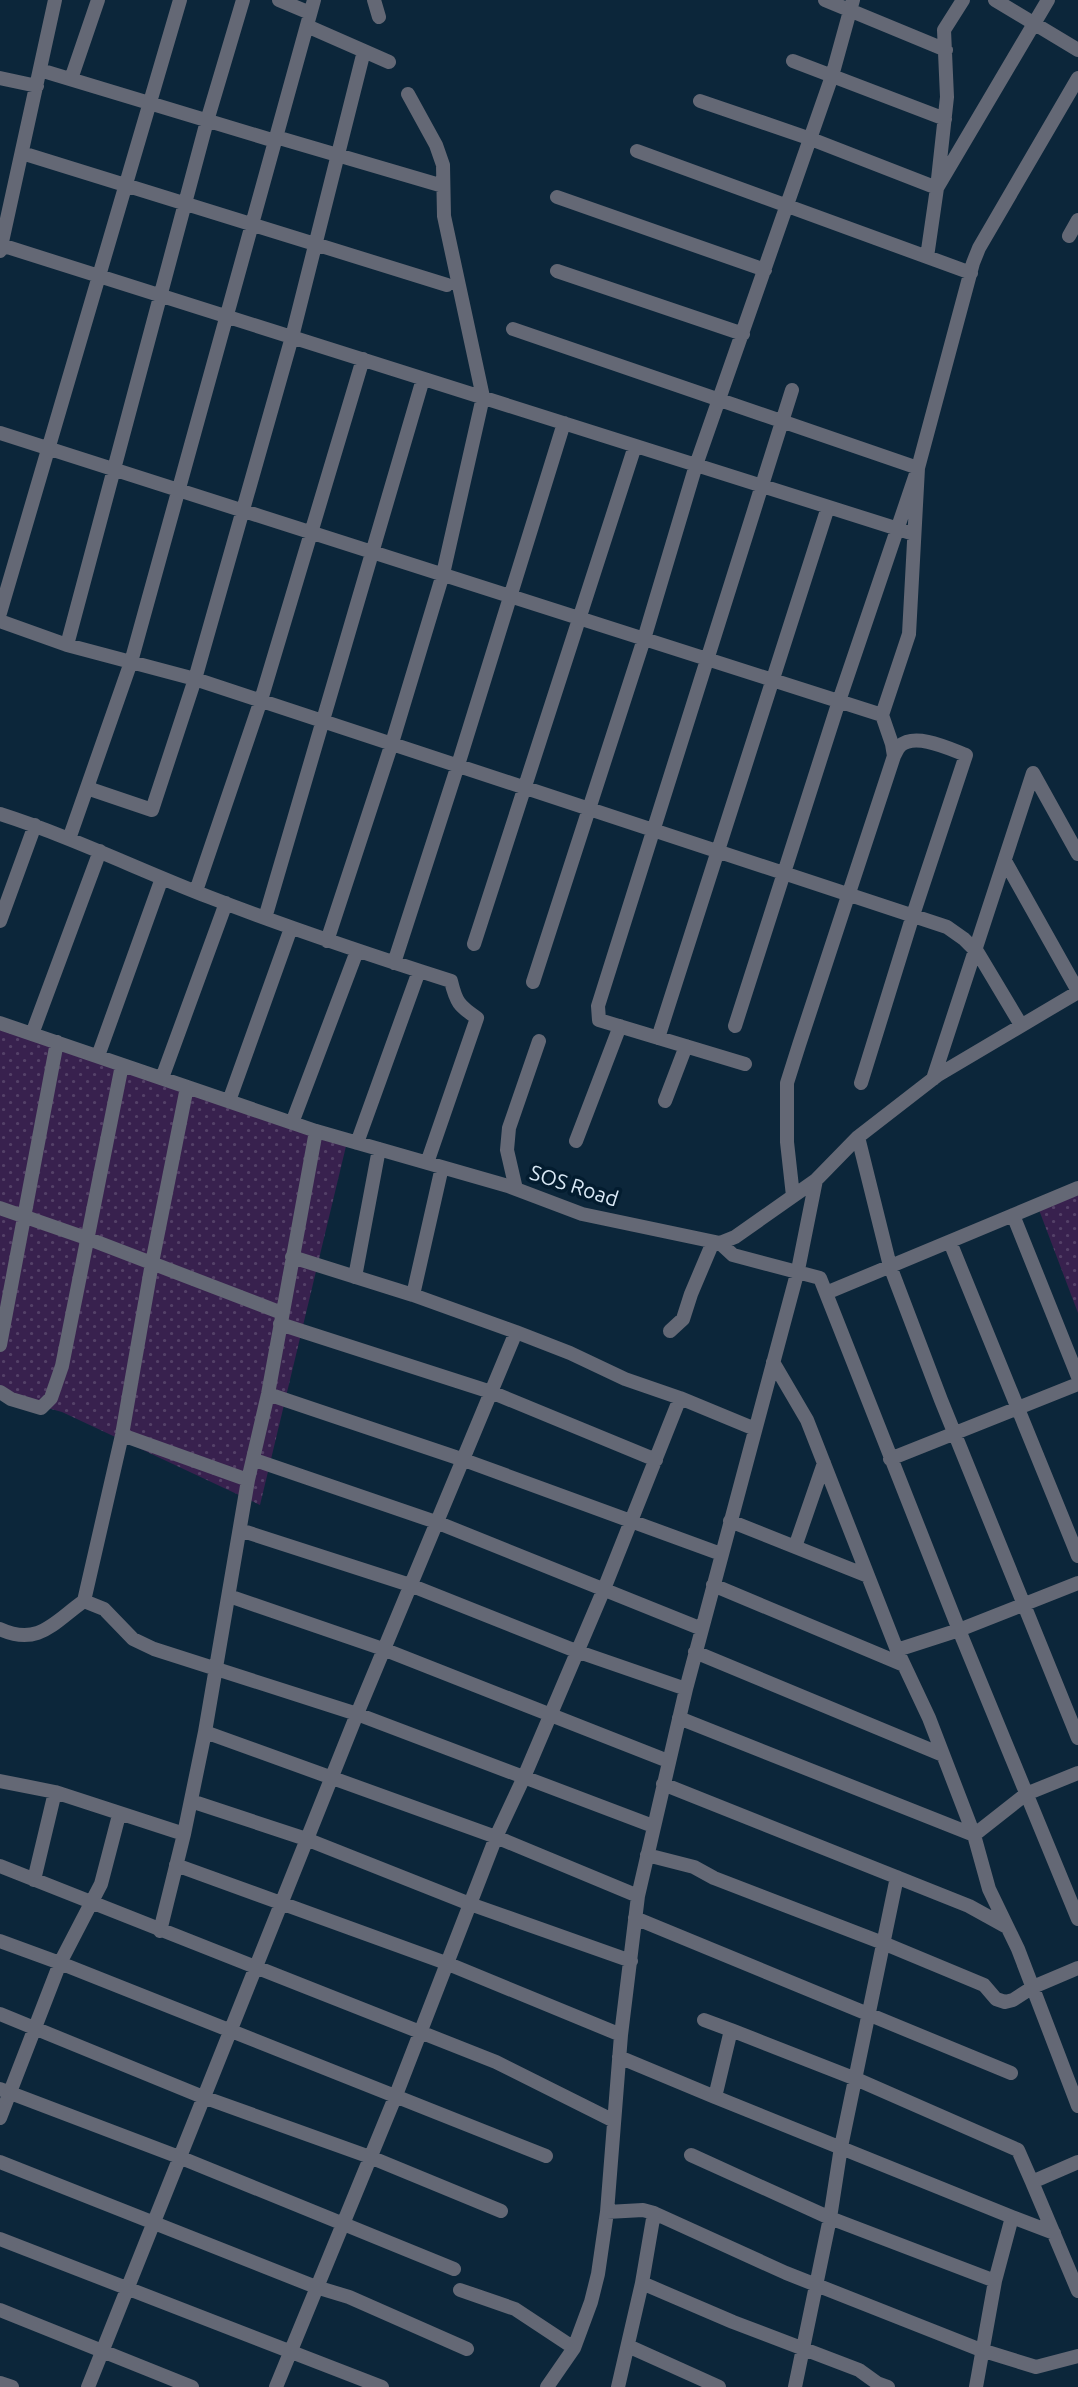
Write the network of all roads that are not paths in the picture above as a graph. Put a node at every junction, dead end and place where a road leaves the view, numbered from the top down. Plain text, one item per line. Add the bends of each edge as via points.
1 (55, 0) edge
2 (98, 0) edge
3 (180, 0) edge
4 (243, 0) edge
5 (279, 0) edge
6 (374, 0) edge
7 (825, 0) edge
8 (963, 0) edge
9 (995, 0) edge
10 (1048, 0) edge
11 (852, 4) edge
12 (310, 13) edge
13 (379, 17) dead end
14 (1034, 23) junction
15 (946, 50) junction
16 (1078, 50) edge
17 (364, 51) junction
18 (793, 61) dead end
19 (389, 62) dead end
20 (40, 70) junction
21 (832, 76) junction
22 (0, 78) edge
23 (1078, 78) edge
24 (71, 79) junction
25 (37, 86) junction
26 (408, 94) dead end
27 (700, 101) dead end
28 (150, 103) junction
29 (945, 119) junction
30 (207, 121) junction
31 (275, 139) junction
32 (811, 139) junction
33 (637, 151) dead end
34 (22, 153) junction
35 (337, 155) junction
36 (125, 186) junction
37 (443, 186) junction
38 (937, 188) junction
39 (557, 197) dead end
40 (186, 204) junction
41 (788, 206) junction
42 (1078, 220) edge
43 (252, 225) junction
44 (1069, 236) dead end
45 (315, 244) junction
46 (1, 248) edge
47 (927, 257) junction
48 (557, 271) dead end
49 (765, 271) junction
50 (971, 273) junction
51 (99, 276) junction
52 (447, 285) dead end
53 (162, 295) junction
54 (227, 316) junction
55 (513, 329) dead end
56 (743, 334) junction
57 (292, 337) junction
58 (363, 359) junction
59 (424, 379) junction
60 (792, 390) dead end
61 (483, 397) junction
62 (719, 400) junction
63 (782, 421) junction
64 (564, 423) junction
65 (0, 433) edge
66 (635, 446) junction
67 (48, 448) junction
68 (696, 465) junction
69 (918, 468) junction
70 (115, 470) junction
71 (762, 486) junction
72 (178, 490) junction
73 (828, 507) junction
74 (243, 510) junction
75 (896, 528) junction
76 (310, 532) junction
77 (914, 534) junction
78 (372, 552) junction
79 (443, 574) junction
80 (510, 596) junction
81 (0, 613) edge
82 (0, 621) edge
83 (644, 639) junction
84 (67, 645) junction
85 (708, 659) junction
86 (131, 662) junction
87 (195, 678) junction
88 (773, 680) junction
89 (261, 700) junction
90 (839, 701) junction
91 (882, 715) junction
92 (324, 721) junction
93 (392, 743) junction
94 (894, 756) junction
95 (458, 765) junction
96 (87, 788) junction
97 (589, 808) junction
98 (0, 814) edge
99 (35, 825) junction
100 (654, 830) junction
101 (69, 839) junction
102 (718, 850) junction
103 (100, 851) junction
104 (1078, 854) edge
105 (1005, 861) junction
106 (784, 872) junction
107 (162, 878) junction
108 (196, 891) junction
109 (848, 893) junction
110 (226, 904) junction
111 (913, 915) junction
112 (265, 918) junction
113 (0, 921) edge
114 (291, 928) junction
115 (327, 941) junction
116 (474, 944) dead end
117 (975, 950) junction
118 (357, 951) junction
119 (394, 962) junction
120 (419, 971) junction
121 (533, 982) dead end
122 (1078, 991) edge
123 (0, 1023) edge
124 (1021, 1025) junction
125 (620, 1026) junction
126 (735, 1027) dead end
127 (32, 1034) junction
128 (658, 1038) junction
129 (539, 1041) dead end
130 (57, 1042) junction
131 (686, 1046) junction
132 (98, 1056) junction
133 (745, 1064) dead end
134 (122, 1065) junction
135 (162, 1078) junction
136 (933, 1079) junction
137 (861, 1083) dead end
138 (187, 1087) junction
139 (229, 1101) junction
140 (665, 1101) dead end
141 (292, 1123) junction
142 (316, 1131) junction
143 (858, 1137) junction
144 (576, 1141) dead end
145 (357, 1143) junction
146 (379, 1149) junction
147 (427, 1163) junction
148 (442, 1167) junction
149 (816, 1180) junction
150 (1078, 1188) edge
151 (516, 1189) junction
152 (793, 1196) junction
153 (0, 1208) edge
154 (1013, 1215) junction
155 (24, 1217) junction
156 (89, 1239) junction
157 (950, 1241) junction
158 (716, 1242) junction
159 (292, 1257) junction
160 (152, 1263) junction
161 (890, 1266) junction
162 (798, 1270) junction
163 (355, 1277) junction
164 (826, 1293) junction
165 (413, 1295) junction
166 (281, 1318) junction
167 (670, 1331) dead end
168 (516, 1332) junction
169 (0, 1345) edge
170 (773, 1362) junction
171 (1078, 1377) edge
172 (1078, 1384) edge
173 (0, 1392) edge
174 (491, 1392) junction
175 (268, 1394) junction
176 (680, 1398) junction
177 (1018, 1408) junction
178 (755, 1429) junction
179 (955, 1433) junction
180 (122, 1435) junction
181 (890, 1459) junction
182 (255, 1460) junction
183 (464, 1460) junction
184 (656, 1460) junction
185 (824, 1463) junction
186 (248, 1480) junction
187 (631, 1521) junction
188 (730, 1521) junction
189 (436, 1522) junction
190 (240, 1530) junction
191 (795, 1547) junction
192 (721, 1554) junction
193 (1078, 1556) edge
194 (868, 1576) junction
195 (1078, 1583) edge
196 (410, 1585) junction
197 (713, 1585) junction
198 (604, 1589) junction
199 (229, 1596) junction
200 (84, 1601) junction
201 (1026, 1604) junction
202 (0, 1629) edge
203 (702, 1629) junction
204 (959, 1630) junction
205 (383, 1649) junction
206 (897, 1650) junction
207 (576, 1651) junction
208 (695, 1652) junction
209 (904, 1665) junction
210 (217, 1669) junction
211 (686, 1689) junction
212 (549, 1713) junction
213 (357, 1714) junction
214 (678, 1718) junction
215 (205, 1732) junction
216 (1078, 1738) edge
217 (943, 1755) junction
218 (668, 1761) junction
219 (1078, 1773) edge
220 (331, 1776) junction
221 (524, 1776) junction
222 (0, 1781) edge
223 (663, 1784) junction
224 (55, 1792) junction
225 (1026, 1794) junction
226 (191, 1801) junction
227 (119, 1815) junction
228 (653, 1826) junction
229 (184, 1834) junction
230 (974, 1835) junction
231 (496, 1837) junction
232 (306, 1839) junction
233 (647, 1854) junction
234 (176, 1865) junction
235 (0, 1866) edge
236 (897, 1877) junction
237 (34, 1880) junction
238 (638, 1896) junction
239 (90, 1902) junction
240 (281, 1903) junction
241 (470, 1904) junction
242 (635, 1918) junction
243 (1078, 1919) edge
244 (1007, 1927) junction
245 (160, 1931) junction
246 (0, 1941) edge
247 (883, 1943) junction
248 (631, 1961) junction
249 (60, 1963) junction
250 (446, 1963) junction
251 (255, 1967) junction
252 (1078, 1968) edge
253 (1033, 1987) junction
254 (0, 2014) edge
255 (870, 2015) junction
256 (704, 2020) dead end
257 (34, 2026) junction
258 (230, 2030) junction
259 (731, 2030) junction
260 (419, 2031) junction
261 (621, 2035) junction
262 (620, 2057) junction
263 (1011, 2073) dead end
264 (856, 2079) junction
265 (5, 2091) edge
266 (396, 2095) junction
267 (204, 2097) junction
268 (716, 2097) junction
269 (1078, 2106) edge
270 (0, 2118) edge
271 (614, 2121) junction
272 (841, 2147) junction
273 (691, 2155) dead end
274 (546, 2156) dead end
275 (179, 2157) junction
276 (370, 2157) junction
277 (0, 2162) edge
278 (1078, 2162) edge
279 (1032, 2182) junction
280 (501, 2211) dead end
281 (607, 2212) junction
282 (654, 2213) junction
283 (1012, 2217) junction
284 (830, 2218) junction
285 (153, 2223) junction
286 (344, 2223) junction
287 (1054, 2232) junction
288 (0, 2239) edge
289 (454, 2269) dead end
290 (995, 2281) junction
291 (642, 2283) junction
292 (816, 2285) junction
293 (127, 2287) junction
294 (316, 2287) junction
295 (460, 2290) dead end
296 (1078, 2291) edge
297 (0, 2310) edge
298 (628, 2346) junction
299 (574, 2348) junction
300 (802, 2348) junction
301 (467, 2349) dead end
302 (102, 2350) junction
303 (981, 2350) junction
304 (290, 2351) junction
305 (1078, 2356) edge
306 (0, 2382) edge
307 (12, 2387) edge
308 (88, 2387) edge
309 (192, 2387) edge
310 (276, 2387) edge
311 (382, 2387) edge
312 (547, 2387) edge
313 (618, 2387) edge
314 (719, 2387) edge
315 (795, 2387) edge
316 (888, 2387) edge
317 (976, 2387) edge

1 - 20 street
2 - 24 street
3 - 28 street
4 - 30 street
5 - 12 street
6 - 13 street
7 - 11 street
8 - 15 street via 944,30
9 - 14 street
10 - 14 street
11 - 15 street
11 - 21 street
12 - 17 street
12 - 31 street
14 - 16 street
14 - 38 street
15 - 29 street
17 - 19 street
17 - 35 street
18 - 21 street
20 - 24 street
20 - 25 street
21 - 29 street
21 - 32 street
22 - 25 street
23 - 50 street via 979,248
24 - 28 street
25 - 34 street
26 - 37 street via 436,145 443,164
27 - 32 street
28 - 30 street
28 - 36 street
29 - 38 street
30 - 31 street
30 - 40 street
31 - 35 street
31 - 43 street
32 - 38 street
32 - 41 street
33 - 41 street
34 - 36 street
34 - 46 street
35 - 37 street
35 - 45 street
36 - 40 street
36 - 51 street
37 - 61 street via 450,252
38 - 47 street
39 - 49 street
40 - 43 street
40 - 53 street
41 - 47 street
41 - 49 street
42 - 44 street
43 - 45 street
43 - 54 street
45 - 52 street
45 - 57 street
46 - 51 street
47 - 50 street
48 - 56 street
49 - 56 street
50 - 69 street
51 - 53 street
51 - 67 street
53 - 54 street
53 - 70 street
54 - 57 street
54 - 72 street
55 - 62 street
56 - 62 street
57 - 58 street
57 - 74 street
58 - 59 street
58 - 76 street
59 - 61 street
59 - 78 street
60 - 63 street
61 - 64 street
61 - 79 street
62 - 63 street
62 - 68 street
63 - 69 street
63 - 71 street
64 - 66 street
64 - 80 street
65 - 67 street
66 - 68 street
66 - 116 street
67 - 70 street
67 - 81 street
68 - 71 street
68 - 83 street
69 - 75 street
69 - 77 street
70 - 72 street
70 - 84 street
71 - 73 street
71 - 85 street
72 - 74 street
72 - 86 street
73 - 75 street
73 - 88 street
74 - 76 street
74 - 87 street
75 - 77 street
75 - 90 street
76 - 78 street
76 - 89 street
77 - 91 street via 909,634
78 - 79 street
78 - 92 street
79 - 80 street
79 - 93 street
80 - 83 street
80 - 95 street
82 - 84 street
83 - 85 street
83 - 97 street
84 - 86 street
85 - 88 street
85 - 100 street
86 - 87 street
86 - 96 street
87 - 89 street
87 - 96 street via 152,810
88 - 90 street
88 - 102 street
89 - 92 street
89 - 108 street
90 - 91 street
90 - 106 street
91 - 94 street
92 - 93 street
92 - 112 street
93 - 95 street
93 - 115 street
94 - 109 street
94 - 111 street via 900,746 915,741 932,742 966,755
95 - 97 street
95 - 119 street
96 - 101 street
97 - 100 street
97 - 121 street
98 - 99 street
99 - 101 street
99 - 113 street
100 - 102 street
100 - 125 street via 598,1006 599,1020
101 - 103 street
102 - 106 street
102 - 128 street
103 - 107 street
103 - 127 street
104 - 105 street via 1034,773
105 - 117 street
105 - 122 street
106 - 109 street
106 - 126 street
107 - 108 street
107 - 132 street
108 - 110 street
109 - 111 street
109 - 152 street via 787,1083
110 - 112 street
110 - 135 street
111 - 117 street via 947,927
111 - 137 street
112 - 114 street
114 - 115 street
114 - 139 street
115 - 118 street
117 - 124 street
117 - 136 street
118 - 119 street
118 - 141 street
119 - 120 street
120 - 145 street
120 - 147 street via 451,981 462,1008 477,1018
122 - 124 street
123 - 127 street, SOS Road
124 - 136 street
125 - 128 street
125 - 144 street
127 - 130 street, SOS Road
128 - 131 street
129 - 151 street via 509,1128 507,1150
130 - 132 street, SOS Road
130 - 155 street
131 - 133 street
131 - 140 street
132 - 134 street, SOS Road
134 - 135 street, SOS Road
134 - 156 street
135 - 138 street, SOS Road
136 - 143 street
138 - 139 street, SOS Road
138 - 160 street
139 - 141 street, SOS Road
141 - 142 street, SOS Road
142 - 145 street, SOS Road
142 - 159 street
143 - 149 street
143 - 161 street
145 - 146 street, SOS Road
146 - 147 street, SOS Road
146 - 163 street
147 - 148 street, SOS Road
148 - 151 street, SOS Road
148 - 165 street
149 - 152 street
149 - 162 street
150 - 154 street
151 - 158 street, SOS Road via 582,1214
152 - 158 street via 735,1237
153 - 155 street
154 - 157 street
154 - 171 street
155 - 156 street
155 - 169 street
156 - 160 street
156 - 173 street via 51,1398 41,1408
157 - 161 street
157 - 177 street
158 - 162 street, SOS Road via 733,1255
158 - 167 street via 683,1320
159 - 163 street
159 - 166 street
160 - 166 street
160 - 180 street
161 - 164 street
161 - 179 street
162 - 164 street via 820,1278
162 - 170 street
163 - 165 street
164 - 181 street
165 - 168 street
166 - 174 street
166 - 175 street
168 - 174 street
168 - 176 street
170 - 178 street
170 - 185 street via 807,1420
172 - 177 street
174 - 183 street
174 - 184 street
175 - 182 street
175 - 183 street
176 - 178 street
176 - 184 street
177 - 179 street
177 - 193 street
178 - 188 street
179 - 181 street
179 - 201 street
180 - 186 street
180 - 200 street
181 - 204 street
182 - 186 street
182 - 189 street
183 - 187 street
183 - 189 street
184 - 187 street
185 - 191 street
185 - 194 street
186 - 190 street
187 - 192 street
187 - 198 street
188 - 191 street
188 - 192 street
189 - 196 street
189 - 198 street
190 - 196 street
190 - 199 street
191 - 194 street
192 - 197 street
194 - 206 street
195 - 201 street
196 - 205 street
196 - 207 street
197 - 203 street
197 - 209 street
198 - 203 street
198 - 207 street
199 - 205 street
199 - 210 street
200 - 202 street via 35,1636
200 - 210 street via 104,1609 133,1639 154,1650
201 - 204 street
201 - 216 street
203 - 208 street
204 - 206 street
204 - 225 street
205 - 212 street
205 - 213 street
206 - 209 street
207 - 211 street
207 - 212 street
208 - 211 street
208 - 217 street
209 - 217 street
210 - 213 street
210 - 215 street
211 - 214 street
212 - 218 street
212 - 221 street
213 - 220 street
213 - 221 street
214 - 218 street
214 - 230 street
215 - 220 street
215 - 226 street
217 - 230 street
218 - 223 street
219 - 225 street
220 - 231 street
220 - 232 street
221 - 228 street
221 - 231 street
222 - 224 street
223 - 228 street
223 - 236 street
224 - 227 street
224 - 237 street
225 - 230 street
225 - 243 street
226 - 229 street
226 - 232 street
227 - 229 street
227 - 239 street via 101,1884
228 - 233 street
229 - 234 street
230 - 244 street via 989,1889
231 - 238 street
231 - 241 street
232 - 240 street
232 - 241 street
233 - 238 street
233 - 247 street via 694,1867
234 - 240 street
234 - 245 street
235 - 237 street
236 - 244 street
236 - 247 street
237 - 239 street
238 - 242 street
239 - 245 street
239 - 249 street
240 - 250 street
240 - 251 street
241 - 248 street
241 - 250 street
242 - 248 street
242 - 255 street
244 - 253 street
245 - 251 street
246 - 249 street
247 - 253 street via 984,1985 996,1999 1013,2000
247 - 255 street
248 - 261 street
249 - 257 street
249 - 258 street
250 - 260 street
250 - 261 street
251 - 258 street
251 - 260 street
252 - 253 street
253 - 269 street
254 - 257 street
255 - 263 street
255 - 264 street
256 - 259 street
257 - 265 street
257 - 267 street
258 - 266 street
258 - 267 street
259 - 264 street
259 - 268 street
260 - 266 street
260 - 271 street via 496,2062
261 - 262 street
262 - 268 street
262 - 271 street
264 - 272 street
264 - 279 street via 1018,2150
265 - 270 street
265 - 275 street
266 - 274 street
266 - 276 street
267 - 275 street
267 - 276 street
268 - 272 street
271 - 281 street
272 - 283 street
272 - 284 street
273 - 284 street
275 - 285 street
275 - 286 street
276 - 280 street
276 - 286 street
277 - 285 street
278 - 279 street
279 - 287 street
281 - 282 street
281 - 299 street via 594,2293
282 - 291 street
282 - 292 street
283 - 287 street
283 - 290 street
284 - 290 street
284 - 292 street
285 - 293 street
285 - 294 street
286 - 289 street
286 - 294 street
287 - 296 street
288 - 293 street
290 - 303 street
291 - 298 street
291 - 300 street
292 - 300 street
292 - 303 street
293 - 302 street
293 - 304 street
294 - 301 street
294 - 304 street
295 - 299 street via 515,2309
297 - 302 street
298 - 313 street
298 - 314 street
299 - 312 street
300 - 315 street
300 - 316 street via 859,2370
302 - 308 street
302 - 309 street
303 - 305 street via 1036,2367
303 - 317 street
304 - 310 street
304 - 311 street
306 - 307 street

